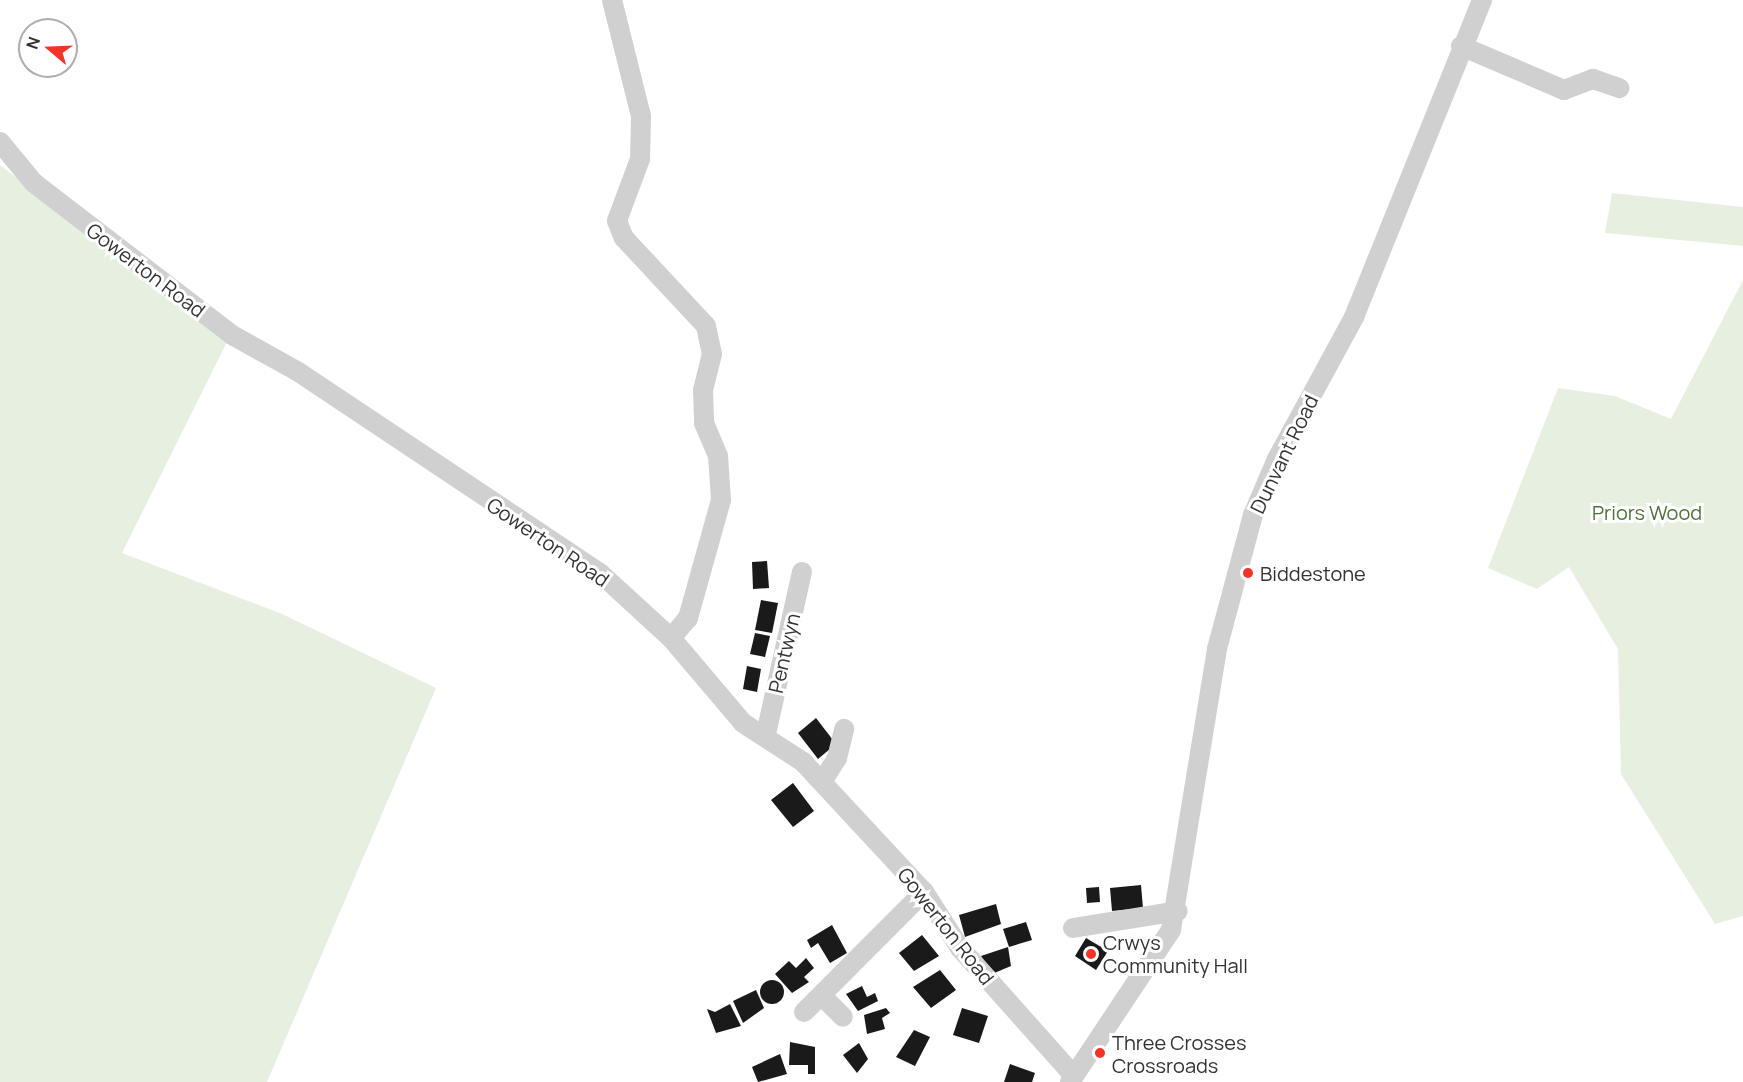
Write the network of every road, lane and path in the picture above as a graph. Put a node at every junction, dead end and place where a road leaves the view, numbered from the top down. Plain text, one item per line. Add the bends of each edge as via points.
1 (612, 0) edge
2 (1482, 0) edge
3 (1461, 46) junction
4 (1619, 88) dead end
5 (0, 142) edge
6 (802, 572) dead end
7 (671, 638) junction
8 (844, 729) dead end
9 (766, 734) junction
10 (822, 782) junction
11 (924, 892) junction
12 (1178, 910) junction
13 (1073, 928) dead end
14 (823, 997) junction
15 (804, 1012) dead end
16 (843, 1017) dead end
17 (1071, 1078) edge

1 - 7 street via 641,116 640,159 617,221 624,238 706,326 712,354 703,390 704,423 718,456 721,500 688,618
2 - 3 street, Dunvant Road
3 - 4 street via 1564,90 1593,79
3 - 12 street, Dunvant Road via 1354,317 1277,459 1250,524 1217,649
5 - 7 street, Gowerton Road via 33,183 160,282 232,335 297,371 600,573
6 - 9 street, Pentwyn
7 - 9 street, Gowerton Road via 743,723
8 - 10 street via 837,758
9 - 10 street, Gowerton Road
10 - 11 street, Gowerton Road
11 - 14 street
11 - 17 street, Gowerton Road via 960,948
12 - 13 street
12 - 17 street, Dunvant Road via 1160,954
14 - 15 street
14 - 16 street

